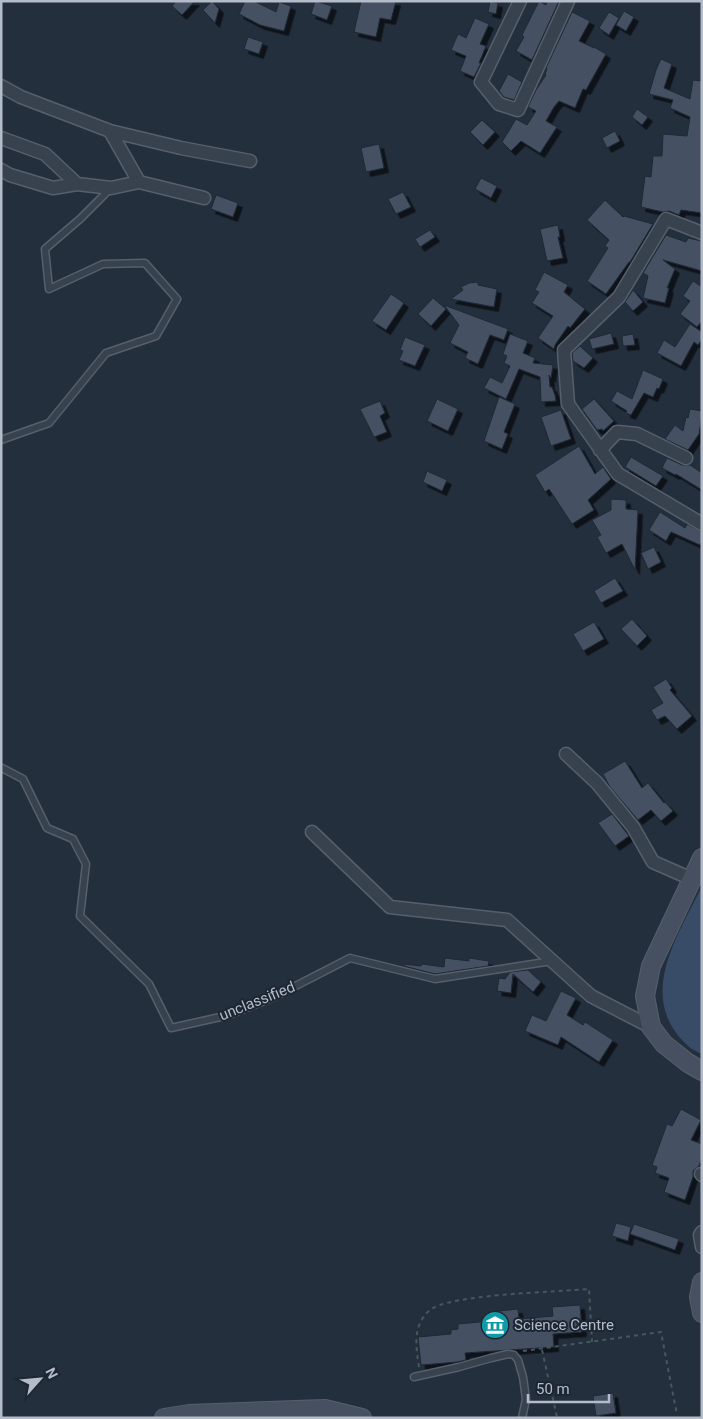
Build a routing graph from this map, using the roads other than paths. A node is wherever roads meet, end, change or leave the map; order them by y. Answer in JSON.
{"nodes":[{"id":1,"x":520,"y":1,"type":"edge"},
{"id":2,"x":568,"y":1,"type":"edge"},
{"id":3,"x":1,"y":86,"type":"edge"},
{"id":4,"x":110,"y":131,"type":"junction"},
{"id":5,"x":1,"y":138,"type":"edge"},
{"id":6,"x":250,"y":161,"type":"dead end"},
{"id":7,"x":1,"y":170,"type":"edge"},
{"id":8,"x":139,"y":182,"type":"junction"},
{"id":9,"x":77,"y":184,"type":"junction"},
{"id":10,"x":111,"y":188,"type":"junction"},
{"id":11,"x":204,"y":198,"type":"dead end"},
{"id":12,"x":702,"y":234,"type":"edge"},
{"id":13,"x":1,"y":440,"type":"edge"},
{"id":14,"x":600,"y":450,"type":"junction"},
{"id":15,"x":686,"y":458,"type":"dead end"},
{"id":16,"x":702,"y":524,"type":"edge"},
{"id":17,"x":566,"y":754,"type":"dead end"},
{"id":18,"x":1,"y":769,"type":"edge"},
{"id":19,"x":312,"y":832,"type":"dead end"},
{"id":20,"x":702,"y":858,"type":"edge"},
{"id":21,"x":692,"y":879,"type":"junction"},
{"id":22,"x":553,"y":961,"type":"junction"},
{"id":23,"x":650,"y":1027,"type":"junction"},
{"id":24,"x":702,"y":1071,"type":"edge"},
{"id":25,"x":702,"y":1232,"type":"edge"},
{"id":26,"x":702,"y":1247,"type":"edge"},
{"id":27,"x":702,"y":1282,"type":"edge"},
{"id":28,"x":702,"y":1313,"type":"edge"},
{"id":29,"x":417,"y":1376,"type":"road end"},
{"id":30,"x":164,"y":1418,"type":"edge"},
{"id":31,"x":362,"y":1418,"type":"edge"},
{"id":32,"x":522,"y":1418,"type":"edge"}],
"edges":[{"from":1,"to":2,"type":"street"},
{"from":3,"to":4,"type":"street"},
{"from":4,"to":6,"type":"street"},
{"from":4,"to":8,"type":"street"},
{"from":5,"to":9,"type":"street"},
{"from":7,"to":9,"type":"street"},
{"from":8,"to":10,"type":"street"},
{"from":8,"to":11,"type":"street"},
{"from":9,"to":10,"type":"street"},
{"from":10,"to":13,"type":"lane"},
{"from":12,"to":14,"type":"street"},
{"from":14,"to":15,"type":"street"},
{"from":14,"to":16,"type":"street"},
{"from":17,"to":21,"type":"street"},
{"from":18,"to":22,"type":"lane","name":"unclassified"},
{"from":19,"to":22,"type":"street"},
{"from":20,"to":21,"type":"main road"},
{"from":21,"to":23,"type":"main road"},
{"from":22,"to":23,"type":"street"},
{"from":23,"to":24,"type":"main road"},
{"from":25,"to":26,"type":"street"},
{"from":27,"to":28,"type":"main road"},
{"from":29,"to":32,"type":"lane"},
{"from":30,"to":31,"type":"main road"}]}
